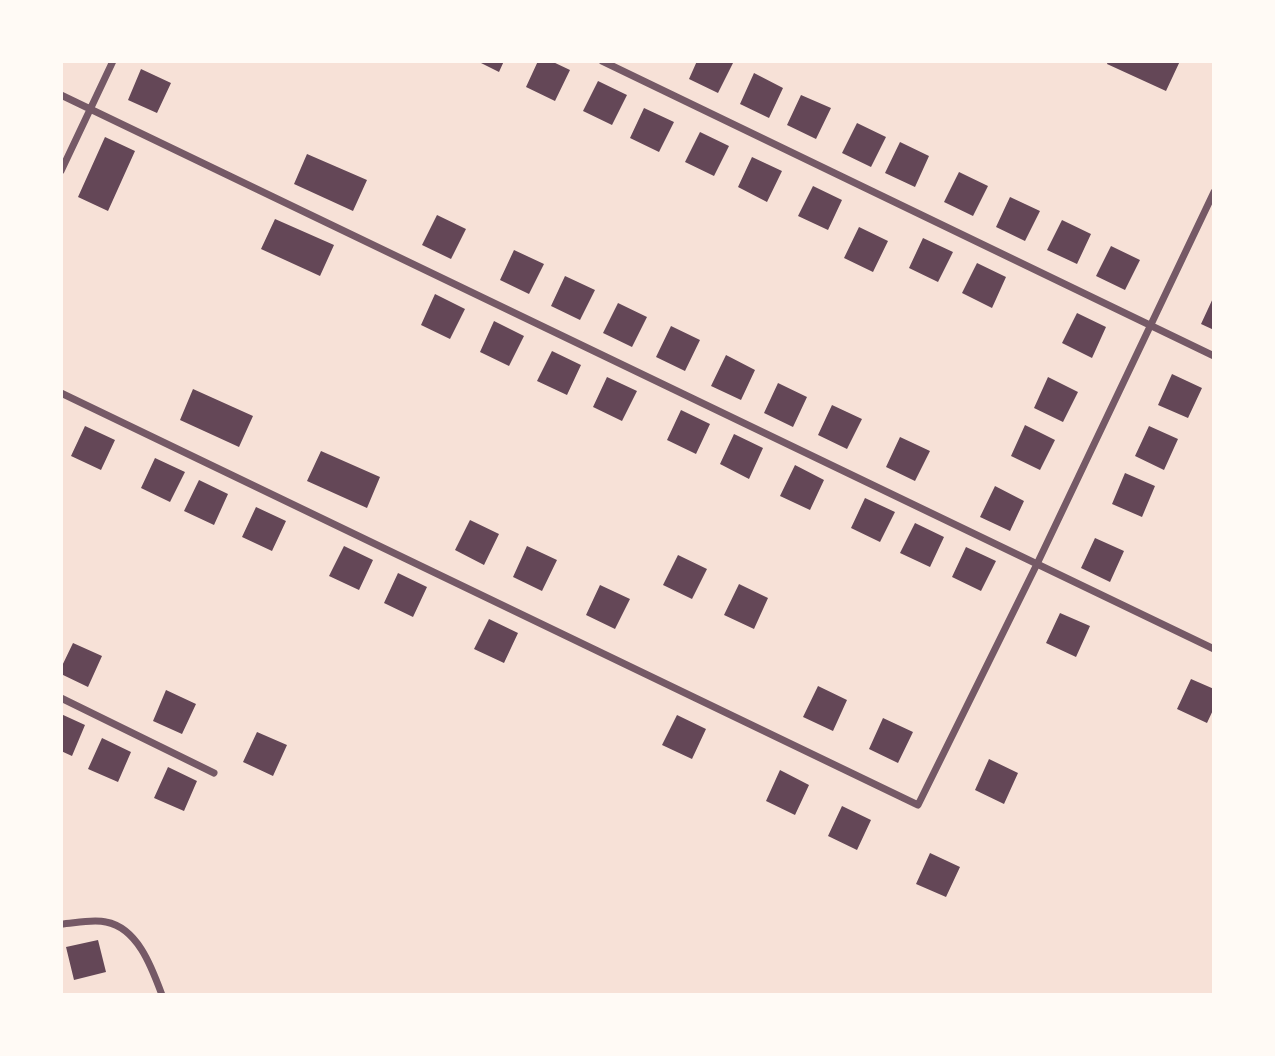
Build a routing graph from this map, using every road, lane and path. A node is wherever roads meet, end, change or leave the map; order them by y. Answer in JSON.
{"nodes":[{"id":1,"x":113,"y":61,"type":"edge"},
{"id":2,"x":602,"y":61,"type":"edge"},
{"id":3,"x":61,"y":95,"type":"edge"},
{"id":4,"x":90,"y":109,"type":"junction"},
{"id":5,"x":61,"y":171,"type":"edge"},
{"id":6,"x":1214,"y":192,"type":"edge"},
{"id":7,"x":1149,"y":325,"type":"junction"},
{"id":8,"x":1214,"y":356,"type":"edge"},
{"id":9,"x":61,"y":393,"type":"edge"},
{"id":10,"x":1037,"y":564,"type":"junction"},
{"id":11,"x":1214,"y":649,"type":"edge"},
{"id":12,"x":61,"y":698,"type":"edge"},
{"id":13,"x":214,"y":773,"type":"dead end"},
{"id":14,"x":61,"y":924,"type":"edge"},
{"id":15,"x":162,"y":995,"type":"edge"}],
"edges":[{"from":1,"to":4,"type":"street"},
{"from":2,"to":7,"type":"street"},
{"from":3,"to":4,"type":"street"},
{"from":4,"to":5,"type":"street"},
{"from":4,"to":10,"type":"street"},
{"from":6,"to":7,"type":"street"},
{"from":7,"to":8,"type":"street"},
{"from":7,"to":10,"type":"street"},
{"from":9,"to":10,"type":"street"},
{"from":10,"to":11,"type":"street"},
{"from":12,"to":13,"type":"street"},
{"from":14,"to":15,"type":"street"}]}
